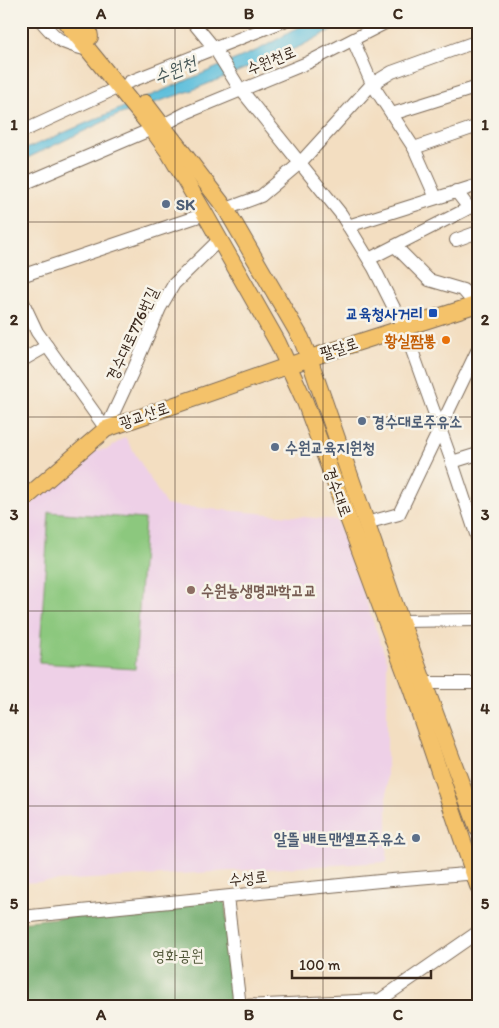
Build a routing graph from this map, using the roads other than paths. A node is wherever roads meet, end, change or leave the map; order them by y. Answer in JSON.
{"nodes":[{"id":1,"x":41,"y":21,"type":"edge"},
{"id":2,"x":65,"y":21,"type":"edge"},
{"id":3,"x":131,"y":21,"type":"edge"},
{"id":4,"x":158,"y":21,"type":"edge"},
{"id":5,"x":284,"y":21,"type":"edge"},
{"id":6,"x":389,"y":21,"type":"edge"},
{"id":7,"x":196,"y":23,"type":"edge"},
{"id":8,"x":86,"y":29,"type":"edge"},
{"id":9,"x":353,"y":40,"type":"junction"},
{"id":10,"x":478,"y":41,"type":"edge"},
{"id":11,"x":215,"y":51,"type":"junction"},
{"id":12,"x":372,"y":84,"type":"junction"},
{"id":13,"x":126,"y":87,"type":"junction"},
{"id":14,"x":478,"y":87,"type":"edge"},
{"id":15,"x":240,"y":88,"type":"junction"},
{"id":16,"x":392,"y":114,"type":"junction"},
{"id":17,"x":155,"y":124,"type":"junction"},
{"id":18,"x":478,"y":126,"type":"edge"},
{"id":19,"x":21,"y":132,"type":"edge"},
{"id":20,"x":414,"y":148,"type":"junction"},
{"id":21,"x":300,"y":162,"type":"junction"},
{"id":22,"x":478,"y":184,"type":"edge"},
{"id":23,"x":21,"y":185,"type":"edge"},
{"id":24,"x":456,"y":191,"type":"junction"},
{"id":25,"x":436,"y":198,"type":"junction"},
{"id":26,"x":226,"y":209,"type":"junction"},
{"id":27,"x":205,"y":214,"type":"junction"},
{"id":28,"x":348,"y":226,"type":"junction"},
{"id":29,"x":478,"y":232,"type":"edge"},
{"id":30,"x":219,"y":240,"type":"junction"},
{"id":31,"x":456,"y":240,"type":"dead end"},
{"id":32,"x":395,"y":246,"type":"junction"},
{"id":33,"x":369,"y":259,"type":"junction"},
{"id":34,"x":21,"y":276,"type":"edge"},
{"id":35,"x":21,"y":298,"type":"edge"},
{"id":36,"x":477,"y":305,"type":"edge"},
{"id":37,"x":404,"y":328,"type":"junction"},
{"id":38,"x":47,"y":346,"type":"junction"},
{"id":39,"x":478,"y":349,"type":"edge"},
{"id":40,"x":309,"y":358,"type":"junction"},
{"id":41,"x":21,"y":361,"type":"edge"},
{"id":42,"x":288,"y":365,"type":"junction"},
{"id":43,"x":106,"y":428,"type":"junction"},
{"id":44,"x":439,"y":429,"type":"junction"},
{"id":45,"x":478,"y":454,"type":"edge"},
{"id":46,"x":452,"y":462,"type":"junction"},
{"id":47,"x":21,"y":502,"type":"edge"},
{"id":48,"x":473,"y":509,"type":"edge"},
{"id":49,"x":366,"y":523,"type":"junction"},
{"id":50,"x":478,"y":540,"type":"edge"},
{"id":51,"x":478,"y":620,"type":"edge"},
{"id":52,"x":401,"y":621,"type":"junction"},
{"id":53,"x":424,"y":683,"type":"junction"},
{"id":54,"x":478,"y":683,"type":"edge"},
{"id":55,"x":478,"y":829,"type":"edge"},
{"id":56,"x":476,"y":878,"type":"edge"},
{"id":57,"x":227,"y":897,"type":"junction"},
{"id":58,"x":21,"y":917,"type":"edge"},
{"id":59,"x":478,"y":932,"type":"edge"},
{"id":60,"x":240,"y":1006,"type":"edge"}],
"edges":[{"from":1,"to":8,"type":"street"},
{"from":2,"to":8,"type":"main road"},
{"from":3,"to":4,"type":"street"},
{"from":5,"to":11,"type":"street","name":"수원천로"},
{"from":6,"to":9,"type":"street","name":"수원천로"},
{"from":7,"to":11,"type":"street"},
{"from":8,"to":13,"type":"main road"},
{"from":9,"to":12,"type":"street"},
{"from":9,"to":15,"type":"street","name":"수원천로"},
{"from":10,"to":12,"type":"street"},
{"from":11,"to":13,"type":"street","name":"수원천로"},
{"from":11,"to":15,"type":"street"},
{"from":12,"to":16,"type":"street"},
{"from":12,"to":21,"type":"street"},
{"from":13,"to":17,"type":"main road"},
{"from":13,"to":19,"type":"street","name":"수원천로"},
{"from":14,"to":16,"type":"street"},
{"from":15,"to":17,"type":"street","name":"수원천로"},
{"from":15,"to":21,"type":"street"},
{"from":16,"to":20,"type":"street"},
{"from":17,"to":23,"type":"street","name":"수원천로"},
{"from":17,"to":26,"type":"main road","name":"경수대로"},
{"from":17,"to":27,"type":"main road","name":"경수대로"},
{"from":18,"to":20,"type":"street"},
{"from":20,"to":25,"type":"street"},
{"from":21,"to":26,"type":"street"},
{"from":21,"to":28,"type":"street"},
{"from":22,"to":24,"type":"street"},
{"from":24,"to":25,"type":"street"},
{"from":24,"to":32,"type":"street"},
{"from":25,"to":28,"type":"street"},
{"from":26,"to":40,"type":"main road","name":"경수대로"},
{"from":27,"to":30,"type":"main road","name":"경수대로"},
{"from":27,"to":34,"type":"street"},
{"from":28,"to":33,"type":"street"},
{"from":29,"to":31,"type":"street"},
{"from":30,"to":42,"type":"main road","name":"경수대로"},
{"from":30,"to":43,"type":"street","name":"경수대로776번길"},
{"from":32,"to":33,"type":"street"},
{"from":32,"to":36,"type":"street","name":"팔달로"},
{"from":33,"to":37,"type":"street"},
{"from":35,"to":38,"type":"street"},
{"from":36,"to":37,"type":"main road","name":"팔달로"},
{"from":37,"to":40,"type":"main road","name":"팔달로"},
{"from":37,"to":44,"type":"street"},
{"from":38,"to":41,"type":"street"},
{"from":38,"to":43,"type":"street"},
{"from":39,"to":44,"type":"street"},
{"from":40,"to":42,"type":"main road","name":"팔달로"},
{"from":40,"to":49,"type":"main road","name":"경수대로"},
{"from":42,"to":43,"type":"main road","name":"광교산로"},
{"from":42,"to":56,"type":"main road","name":"경수대로"},
{"from":43,"to":47,"type":"main road","name":"광교산로"},
{"from":44,"to":46,"type":"street"},
{"from":44,"to":49,"type":"street"},
{"from":45,"to":46,"type":"street"},
{"from":46,"to":48,"type":"street"},
{"from":48,"to":50,"type":"street"},
{"from":49,"to":52,"type":"main road","name":"경수대로"},
{"from":51,"to":52,"type":"street"},
{"from":52,"to":53,"type":"main road","name":"경수대로"},
{"from":53,"to":54,"type":"street"},
{"from":53,"to":55,"type":"main road","name":"경수대로"},
{"from":56,"to":57,"type":"street","name":"수성로"},
{"from":57,"to":58,"type":"street","name":"수성로"},
{"from":57,"to":60,"type":"street"},
{"from":59,"to":60,"type":"street"}]}
